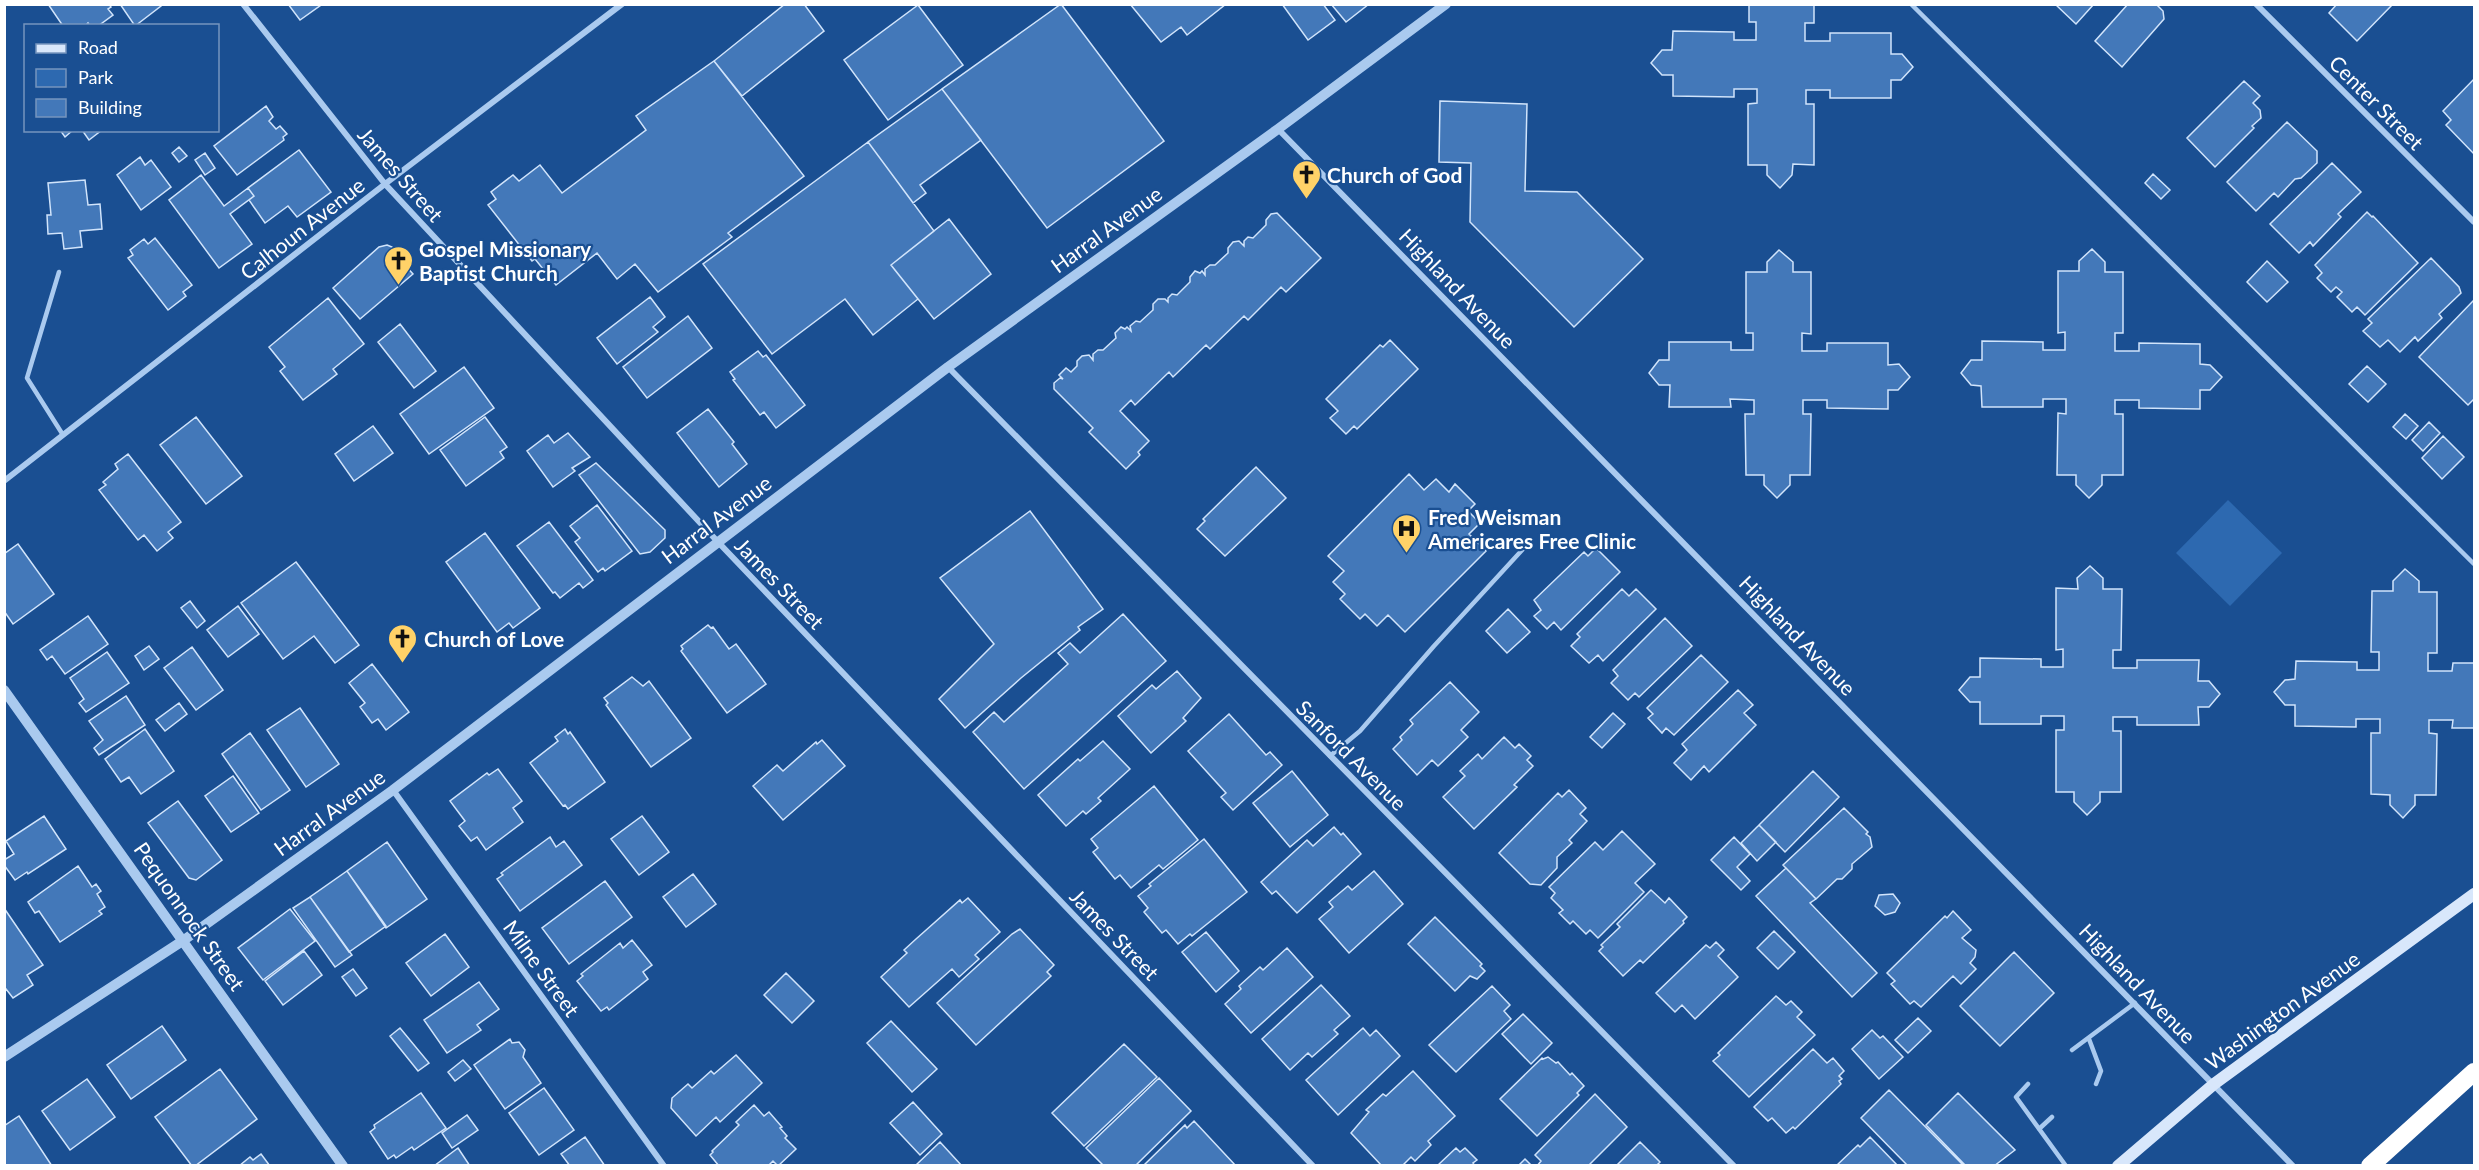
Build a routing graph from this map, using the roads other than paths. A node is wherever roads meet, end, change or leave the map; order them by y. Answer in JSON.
{"nodes":[{"id":1,"x":243,"y":4,"type":"edge"},
{"id":2,"x":622,"y":4,"type":"edge"},
{"id":3,"x":1446,"y":4,"type":"edge"},
{"id":4,"x":1911,"y":4,"type":"edge"},
{"id":5,"x":2256,"y":4,"type":"edge"},
{"id":6,"x":1278,"y":129,"type":"junction"},
{"id":7,"x":385,"y":184,"type":"junction"},
{"id":8,"x":2475,"y":222,"type":"edge"},
{"id":9,"x":59,"y":272,"type":"dead end"},
{"id":10,"x":948,"y":367,"type":"junction"},
{"id":11,"x":63,"y":435,"type":"junction"},
{"id":12,"x":4,"y":481,"type":"edge"},
{"id":13,"x":718,"y":542,"type":"junction"},
{"id":14,"x":1522,"y":549,"type":"dead end"},
{"id":15,"x":2475,"y":564,"type":"edge"},
{"id":16,"x":4,"y":690,"type":"edge"},
{"id":17,"x":1330,"y":756,"type":"junction"},
{"id":18,"x":393,"y":790,"type":"junction"},
{"id":19,"x":2475,"y":894,"type":"edge"},
{"id":20,"x":184,"y":940,"type":"junction"},
{"id":21,"x":2134,"y":1003,"type":"junction"},
{"id":22,"x":2089,"y":1039,"type":"junction"},
{"id":23,"x":2072,"y":1050,"type":"dead end"},
{"id":24,"x":4,"y":1057,"type":"edge"},
{"id":25,"x":2475,"y":1072,"type":"edge"},
{"id":26,"x":2028,"y":1084,"type":"dead end"},
{"id":27,"x":2096,"y":1084,"type":"dead end"},
{"id":28,"x":2214,"y":1084,"type":"junction"},
{"id":29,"x":2052,"y":1117,"type":"dead end"},
{"id":30,"x":2039,"y":1129,"type":"junction"},
{"id":31,"x":343,"y":1166,"type":"edge"},
{"id":32,"x":664,"y":1166,"type":"edge"},
{"id":33,"x":1313,"y":1166,"type":"edge"},
{"id":34,"x":1734,"y":1166,"type":"edge"},
{"id":35,"x":2066,"y":1166,"type":"edge"},
{"id":36,"x":2118,"y":1166,"type":"edge"},
{"id":37,"x":2293,"y":1166,"type":"edge"},
{"id":38,"x":2370,"y":1166,"type":"edge"}],
"edges":[{"from":1,"to":7,"type":"street","name":"James Street"},
{"from":2,"to":7,"type":"street","name":"Calhoun Avenue"},
{"from":3,"to":6,"type":"street","name":"Harral Avenue"},
{"from":4,"to":15,"type":"lane"},
{"from":5,"to":8,"type":"street","name":"Center Street"},
{"from":6,"to":10,"type":"street","name":"Harral Avenue"},
{"from":6,"to":21,"type":"street","name":"Highland Avenue"},
{"from":7,"to":11,"type":"street","name":"Calhoun Avenue"},
{"from":7,"to":13,"type":"street","name":"James Street"},
{"from":9,"to":11,"type":"lane"},
{"from":10,"to":13,"type":"street","name":"Harral Avenue"},
{"from":10,"to":17,"type":"street","name":"Sanford Avenue"},
{"from":11,"to":12,"type":"street","name":"Calhoun Avenue"},
{"from":13,"to":18,"type":"street","name":"Harral Avenue"},
{"from":13,"to":33,"type":"street","name":"James Street"},
{"from":14,"to":17,"type":"lane"},
{"from":16,"to":20,"type":"street","name":"Pequonnock Street"},
{"from":17,"to":34,"type":"street","name":"Sanford Avenue"},
{"from":18,"to":20,"type":"street","name":"Harral Avenue"},
{"from":18,"to":32,"type":"street","name":"Milne Street"},
{"from":19,"to":28,"type":"main road","name":"Washington Avenue"},
{"from":20,"to":24,"type":"street","name":"Harral Avenue"},
{"from":20,"to":31,"type":"street","name":"Pequonnock Street"},
{"from":21,"to":22,"type":"lane"},
{"from":21,"to":28,"type":"street","name":"Highland Avenue"},
{"from":22,"to":23,"type":"lane"},
{"from":22,"to":27,"type":"lane"},
{"from":25,"to":38,"type":"highway"},
{"from":26,"to":30,"type":"lane"},
{"from":28,"to":36,"type":"main road","name":"Washington Avenue"},
{"from":28,"to":37,"type":"street","name":"Highland Avenue"},
{"from":29,"to":30,"type":"lane"},
{"from":30,"to":35,"type":"lane"}]}
